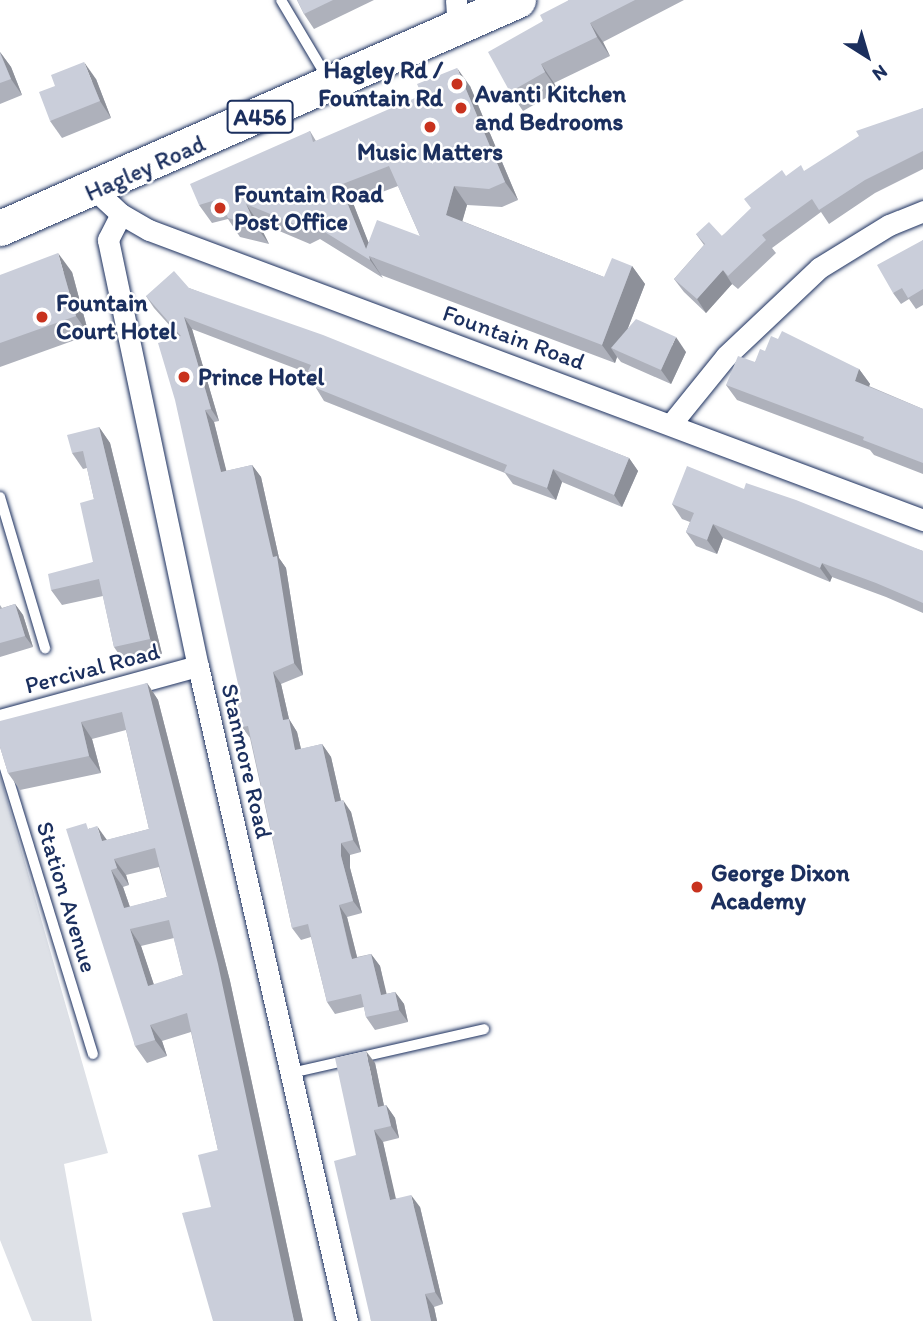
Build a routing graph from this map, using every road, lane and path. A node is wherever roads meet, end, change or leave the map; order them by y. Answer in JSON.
{"nodes":[{"id":1,"x":281,"y":0,"type":"edge"},
{"id":2,"x":518,"y":0,"type":"edge"},
{"id":3,"x":457,"y":15,"type":"edge"},
{"id":4,"x":331,"y":85,"type":"junction"},
{"id":5,"x":94,"y":190,"type":"junction"},
{"id":6,"x":923,"y":211,"type":"edge"},
{"id":7,"x":121,"y":215,"type":"junction"},
{"id":8,"x":0,"y":228,"type":"edge"},
{"id":9,"x":671,"y":424,"type":"junction"},
{"id":10,"x":0,"y":497,"type":"edge"},
{"id":11,"x":923,"y":520,"type":"edge"},
{"id":12,"x":45,"y":648,"type":"dead end"},
{"id":13,"x":198,"y":666,"type":"junction"},
{"id":14,"x":0,"y":720,"type":"edge"},
{"id":15,"x":0,"y":752,"type":"edge"},
{"id":16,"x":484,"y":1029,"type":"dead end"},
{"id":17,"x":93,"y":1054,"type":"dead end"},
{"id":18,"x":291,"y":1073,"type":"junction"},
{"id":19,"x":347,"y":1321,"type":"edge"}],
"edges":[{"from":1,"to":4,"type":"lane"},
{"from":2,"to":3,"type":"highway","name":"Hagley Road","number":"A456"},
{"from":3,"to":4,"type":"highway","name":"Hagley Road","number":"A456"},
{"from":4,"to":5,"type":"highway","name":"Hagley Road","number":"A456"},
{"from":5,"to":7,"type":"street","name":"Fountain Road"},
{"from":5,"to":8,"type":"highway","name":"Hagley Road","number":"A456"},
{"from":6,"to":9,"type":"street"},
{"from":7,"to":9,"type":"street","name":"Fountain Road"},
{"from":7,"to":13,"type":"street","name":"Stanmore Road"},
{"from":9,"to":11,"type":"street","name":"Fountain Road"},
{"from":10,"to":12,"type":"lane"},
{"from":13,"to":14,"type":"street","name":"Percival Road"},
{"from":13,"to":18,"type":"street","name":"Stanmore Road"},
{"from":15,"to":17,"type":"lane","name":"Station Avenue"},
{"from":16,"to":18,"type":"lane"},
{"from":18,"to":19,"type":"street","name":"Stanmore Road"}]}
